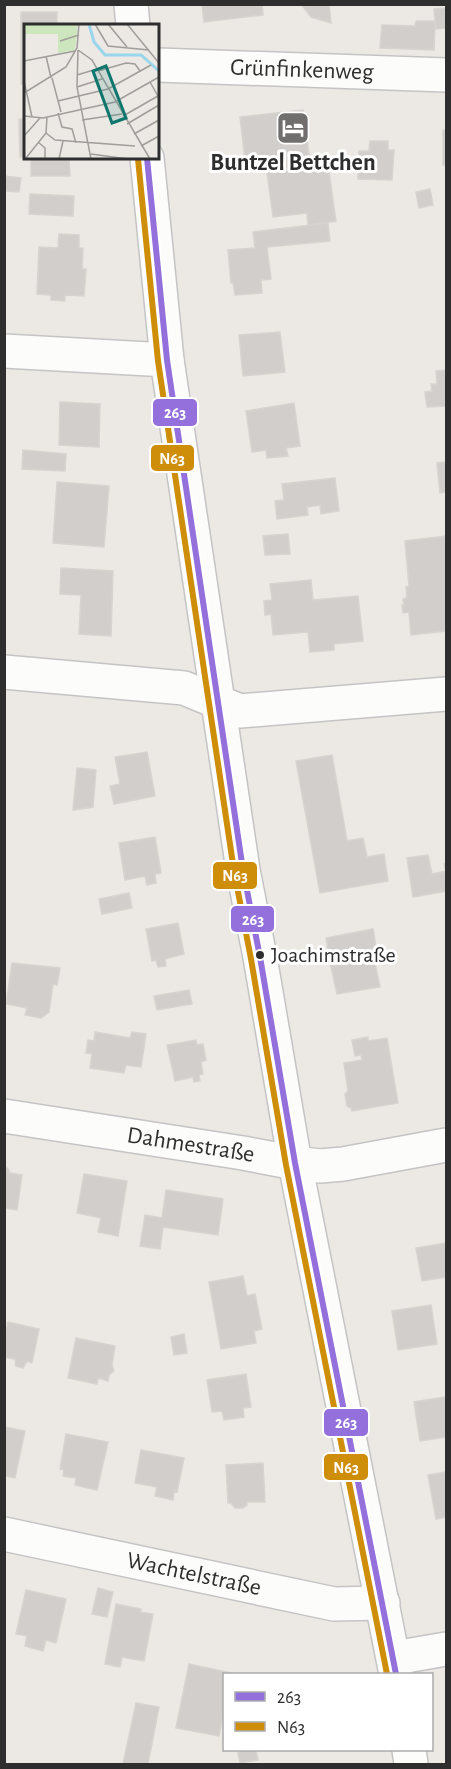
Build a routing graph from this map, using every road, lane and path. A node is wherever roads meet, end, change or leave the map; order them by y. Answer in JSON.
{"nodes":[{"id":1,"x":131,"y":4,"type":"edge"},
{"id":2,"x":134,"y":24,"type":"edge"},
{"id":3,"x":159,"y":65,"type":"edge"},
{"id":4,"x":447,"y":75,"type":"edge"},
{"id":5,"x":147,"y":159,"type":"edge"},
{"id":6,"x":4,"y":351,"type":"edge"},
{"id":7,"x":167,"y":360,"type":"junction"},
{"id":8,"x":4,"y":672,"type":"edge"},
{"id":9,"x":447,"y":694,"type":"edge"},
{"id":10,"x":217,"y":702,"type":"junction"},
{"id":11,"x":4,"y":1116,"type":"edge"},
{"id":12,"x":447,"y":1145,"type":"edge"},
{"id":13,"x":295,"y":1163,"type":"junction"},
{"id":14,"x":4,"y":1534,"type":"edge"},
{"id":15,"x":383,"y":1603,"type":"junction"},
{"id":16,"x":447,"y":1649,"type":"edge"},
{"id":17,"x":395,"y":1666,"type":"edge"}],
"edges":[{"from":1,"to":2,"type":"street"},
{"from":3,"to":4,"type":"street","name":"Grünfinkenweg"},
{"from":5,"to":7,"type":"street"},
{"from":6,"to":7,"type":"street"},
{"from":7,"to":10,"type":"street"},
{"from":8,"to":10,"type":"street"},
{"from":9,"to":10,"type":"street"},
{"from":10,"to":13,"type":"street"},
{"from":11,"to":13,"type":"street","name":"Dahmestraße"},
{"from":12,"to":13,"type":"street","name":"Dahmestraße"},
{"from":13,"to":15,"type":"street"},
{"from":14,"to":15,"type":"street","name":"Wachtelstraße"},
{"from":15,"to":17,"type":"street"},
{"from":16,"to":17,"type":"street"}]}
